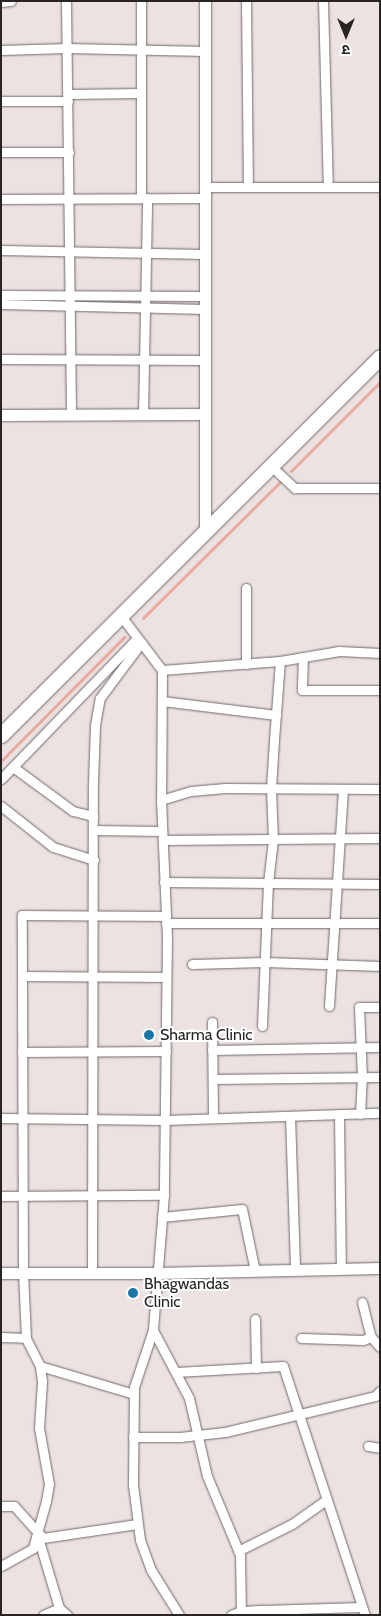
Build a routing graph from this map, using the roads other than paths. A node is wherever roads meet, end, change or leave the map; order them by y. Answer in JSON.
{"nodes":[{"id":1,"x":11,"y":1,"type":"edge"},
{"id":2,"x":66,"y":1,"type":"edge"},
{"id":3,"x":141,"y":1,"type":"edge"},
{"id":4,"x":204,"y":1,"type":"edge"},
{"id":5,"x":246,"y":1,"type":"edge"},
{"id":6,"x":323,"y":1,"type":"edge"},
{"id":7,"x":1,"y":2,"type":"edge"},
{"id":8,"x":67,"y":48,"type":"junction"},
{"id":9,"x":1,"y":50,"type":"edge"},
{"id":10,"x":141,"y":51,"type":"junction"},
{"id":11,"x":205,"y":51,"type":"junction"},
{"id":12,"x":141,"y":93,"type":"junction"},
{"id":13,"x":68,"y":98,"type":"junction"},
{"id":14,"x":1,"y":100,"type":"edge"},
{"id":15,"x":1,"y":152,"type":"edge"},
{"id":16,"x":69,"y":152,"type":"junction"},
{"id":17,"x":248,"y":187,"type":"junction"},
{"id":18,"x":328,"y":187,"type":"junction"},
{"id":19,"x":380,"y":187,"type":"edge"},
{"id":20,"x":205,"y":192,"type":"junction"},
{"id":21,"x":70,"y":198,"type":"junction"},
{"id":22,"x":144,"y":198,"type":"junction"},
{"id":23,"x":1,"y":199,"type":"edge"},
{"id":24,"x":1,"y":250,"type":"edge"},
{"id":25,"x":70,"y":250,"type":"junction"},
{"id":26,"x":144,"y":252,"type":"junction"},
{"id":27,"x":205,"y":254,"type":"junction"},
{"id":28,"x":1,"y":295,"type":"edge"},
{"id":29,"x":144,"y":296,"type":"junction"},
{"id":30,"x":205,"y":296,"type":"junction"},
{"id":31,"x":70,"y":301,"type":"junction"},
{"id":32,"x":1,"y":304,"type":"edge"},
{"id":33,"x":144,"y":306,"type":"junction"},
{"id":34,"x":205,"y":309,"type":"junction"},
{"id":35,"x":380,"y":357,"type":"edge"},
{"id":36,"x":1,"y":358,"type":"edge"},
{"id":37,"x":144,"y":359,"type":"junction"},
{"id":38,"x":71,"y":360,"type":"junction"},
{"id":39,"x":205,"y":360,"type":"junction"},
{"id":40,"x":205,"y":414,"type":"junction"},
{"id":41,"x":1,"y":415,"type":"edge"},
{"id":42,"x":72,"y":415,"type":"junction"},
{"id":43,"x":143,"y":415,"type":"junction"},
{"id":44,"x":271,"y":466,"type":"junction"},
{"id":45,"x":380,"y":488,"type":"edge"},
{"id":46,"x":205,"y":531,"type":"junction"},
{"id":47,"x":246,"y":588,"type":"dead end"},
{"id":48,"x":121,"y":616,"type":"junction"},
{"id":49,"x":139,"y":641,"type":"junction"},
{"id":50,"x":380,"y":653,"type":"edge"},
{"id":51,"x":303,"y":657,"type":"junction"},
{"id":52,"x":280,"y":661,"type":"junction"},
{"id":53,"x":246,"y":664,"type":"junction"},
{"id":54,"x":162,"y":670,"type":"junction"},
{"id":55,"x":380,"y":690,"type":"edge"},
{"id":56,"x":162,"y":701,"type":"junction"},
{"id":57,"x":276,"y":715,"type":"junction"},
{"id":58,"x":1,"y":735,"type":"edge"},
{"id":59,"x":13,"y":767,"type":"junction"},
{"id":60,"x":1,"y":779,"type":"edge"},
{"id":61,"x":271,"y":788,"type":"junction"},
{"id":62,"x":343,"y":789,"type":"junction"},
{"id":63,"x":380,"y":789,"type":"edge"},
{"id":64,"x":161,"y":800,"type":"junction"},
{"id":65,"x":1,"y":806,"type":"edge"},
{"id":66,"x":93,"y":816,"type":"junction"},
{"id":67,"x":93,"y":830,"type":"junction"},
{"id":68,"x":162,"y":836,"type":"junction"},
{"id":69,"x":380,"y":838,"type":"edge"},
{"id":70,"x":341,"y":839,"type":"junction"},
{"id":71,"x":273,"y":840,"type":"junction"},
{"id":72,"x":94,"y":860,"type":"junction"},
{"id":73,"x":164,"y":882,"type":"junction"},
{"id":74,"x":268,"y":883,"type":"junction"},
{"id":75,"x":337,"y":883,"type":"junction"},
{"id":76,"x":380,"y":884,"type":"edge"},
{"id":77,"x":93,"y":916,"type":"junction"},
{"id":78,"x":166,"y":920,"type":"junction"},
{"id":79,"x":380,"y":923,"type":"edge"},
{"id":80,"x":267,"y":924,"type":"junction"},
{"id":81,"x":335,"y":924,"type":"junction"},
{"id":82,"x":265,"y":962,"type":"junction"},
{"id":83,"x":192,"y":964,"type":"dead end"},
{"id":84,"x":332,"y":964,"type":"junction"},
{"id":85,"x":380,"y":966,"type":"edge"},
{"id":86,"x":22,"y":976,"type":"junction"},
{"id":87,"x":92,"y":977,"type":"junction"},
{"id":88,"x":166,"y":977,"type":"junction"},
{"id":89,"x":329,"y":1006,"type":"dead end"},
{"id":90,"x":380,"y":1007,"type":"edge"},
{"id":91,"x":212,"y":1022,"type":"dead end"},
{"id":92,"x":262,"y":1026,"type":"dead end"},
{"id":93,"x":361,"y":1047,"type":"junction"},
{"id":94,"x":380,"y":1047,"type":"edge"},
{"id":95,"x":92,"y":1050,"type":"junction"},
{"id":96,"x":212,"y":1050,"type":"junction"},
{"id":97,"x":166,"y":1051,"type":"junction"},
{"id":98,"x":22,"y":1052,"type":"junction"},
{"id":99,"x":362,"y":1077,"type":"junction"},
{"id":100,"x":380,"y":1077,"type":"edge"},
{"id":101,"x":213,"y":1079,"type":"junction"},
{"id":102,"x":380,"y":1113,"type":"edge"},
{"id":103,"x":360,"y":1114,"type":"junction"},
{"id":104,"x":339,"y":1115,"type":"junction"},
{"id":105,"x":290,"y":1116,"type":"junction"},
{"id":106,"x":1,"y":1118,"type":"edge"},
{"id":107,"x":23,"y":1118,"type":"junction"},
{"id":108,"x":213,"y":1118,"type":"junction"},
{"id":109,"x":92,"y":1119,"type":"junction"},
{"id":110,"x":165,"y":1120,"type":"junction"},
{"id":111,"x":94,"y":1195,"type":"junction"},
{"id":112,"x":164,"y":1195,"type":"junction"},
{"id":113,"x":1,"y":1196,"type":"edge"},
{"id":114,"x":23,"y":1196,"type":"junction"},
{"id":115,"x":162,"y":1217,"type":"junction"},
{"id":116,"x":380,"y":1268,"type":"edge"},
{"id":117,"x":341,"y":1269,"type":"junction"},
{"id":118,"x":295,"y":1270,"type":"junction"},
{"id":119,"x":254,"y":1271,"type":"junction"},
{"id":120,"x":1,"y":1273,"type":"edge"},
{"id":121,"x":23,"y":1273,"type":"junction"},
{"id":122,"x":92,"y":1273,"type":"junction"},
{"id":123,"x":157,"y":1273,"type":"junction"},
{"id":124,"x":362,"y":1302,"type":"dead end"},
{"id":125,"x":255,"y":1319,"type":"dead end"},
{"id":126,"x":153,"y":1330,"type":"junction"},
{"id":127,"x":372,"y":1336,"type":"junction"},
{"id":128,"x":1,"y":1337,"type":"edge"},
{"id":129,"x":26,"y":1338,"type":"junction"},
{"id":130,"x":301,"y":1338,"type":"dead end"},
{"id":131,"x":380,"y":1347,"type":"edge"},
{"id":132,"x":40,"y":1366,"type":"junction"},
{"id":133,"x":256,"y":1368,"type":"junction"},
{"id":134,"x":176,"y":1372,"type":"junction"},
{"id":135,"x":380,"y":1390,"type":"edge"},
{"id":136,"x":134,"y":1394,"type":"junction"},
{"id":137,"x":298,"y":1413,"type":"junction"},
{"id":138,"x":197,"y":1435,"type":"junction"},
{"id":139,"x":133,"y":1437,"type":"junction"},
{"id":140,"x":368,"y":1446,"type":"dead end"},
{"id":141,"x":380,"y":1448,"type":"edge"},
{"id":142,"x":326,"y":1500,"type":"junction"},
{"id":143,"x":1,"y":1506,"type":"edge"},
{"id":144,"x":137,"y":1524,"type":"junction"},
{"id":145,"x":37,"y":1534,"type":"junction"},
{"id":146,"x":238,"y":1551,"type":"junction"},
{"id":147,"x":1,"y":1566,"type":"edge"},
{"id":148,"x":59,"y":1608,"type":"junction"},
{"id":149,"x":241,"y":1611,"type":"junction"},
{"id":150,"x":363,"y":1611,"type":"edge"},
{"id":151,"x":43,"y":1615,"type":"edge"},
{"id":152,"x":67,"y":1615,"type":"edge"},
{"id":153,"x":179,"y":1615,"type":"edge"},
{"id":154,"x":232,"y":1615,"type":"edge"}],
"edges":[{"from":1,"to":7,"type":"street"},
{"from":2,"to":8,"type":"street"},
{"from":3,"to":10,"type":"street"},
{"from":4,"to":11,"type":"street"},
{"from":5,"to":17,"type":"street"},
{"from":6,"to":18,"type":"street"},
{"from":8,"to":9,"type":"street"},
{"from":8,"to":10,"type":"street"},
{"from":8,"to":13,"type":"street"},
{"from":10,"to":11,"type":"street"},
{"from":10,"to":12,"type":"street"},
{"from":11,"to":20,"type":"street"},
{"from":12,"to":13,"type":"street"},
{"from":12,"to":22,"type":"street"},
{"from":13,"to":14,"type":"street"},
{"from":13,"to":16,"type":"street"},
{"from":15,"to":16,"type":"street"},
{"from":16,"to":21,"type":"street"},
{"from":17,"to":18,"type":"street"},
{"from":17,"to":20,"type":"street"},
{"from":18,"to":19,"type":"street"},
{"from":20,"to":22,"type":"street"},
{"from":20,"to":27,"type":"street"},
{"from":21,"to":22,"type":"street"},
{"from":21,"to":23,"type":"street"},
{"from":21,"to":25,"type":"street"},
{"from":22,"to":26,"type":"street"},
{"from":24,"to":25,"type":"street"},
{"from":25,"to":26,"type":"street"},
{"from":25,"to":31,"type":"street"},
{"from":26,"to":27,"type":"street"},
{"from":26,"to":29,"type":"street"},
{"from":27,"to":30,"type":"street"},
{"from":28,"to":31,"type":"street"},
{"from":29,"to":30,"type":"street"},
{"from":29,"to":31,"type":"street"},
{"from":29,"to":33,"type":"street"},
{"from":30,"to":34,"type":"street"},
{"from":31,"to":32,"type":"street"},
{"from":31,"to":33,"type":"street"},
{"from":31,"to":38,"type":"street"},
{"from":33,"to":34,"type":"street"},
{"from":33,"to":37,"type":"street"},
{"from":34,"to":39,"type":"street"},
{"from":35,"to":44,"type":"highway"},
{"from":36,"to":38,"type":"street"},
{"from":37,"to":38,"type":"street"},
{"from":37,"to":39,"type":"street"},
{"from":37,"to":43,"type":"street"},
{"from":38,"to":42,"type":"street"},
{"from":39,"to":40,"type":"street"},
{"from":40,"to":43,"type":"street"},
{"from":40,"to":46,"type":"street"},
{"from":41,"to":42,"type":"street"},
{"from":42,"to":43,"type":"street"},
{"from":44,"to":45,"type":"street"},
{"from":44,"to":46,"type":"highway"},
{"from":46,"to":48,"type":"highway"},
{"from":47,"to":53,"type":"street"},
{"from":48,"to":49,"type":"street"},
{"from":48,"to":58,"type":"highway"},
{"from":49,"to":54,"type":"street"},
{"from":49,"to":59,"type":"street"},
{"from":49,"to":66,"type":"street"},
{"from":50,"to":51,"type":"street"},
{"from":51,"to":52,"type":"street"},
{"from":51,"to":55,"type":"street"},
{"from":52,"to":53,"type":"street"},
{"from":52,"to":57,"type":"street"},
{"from":53,"to":54,"type":"street"},
{"from":54,"to":56,"type":"street"},
{"from":56,"to":57,"type":"street"},
{"from":56,"to":64,"type":"street"},
{"from":57,"to":61,"type":"street"},
{"from":59,"to":60,"type":"street"},
{"from":59,"to":66,"type":"street"},
{"from":61,"to":62,"type":"street"},
{"from":61,"to":64,"type":"street"},
{"from":61,"to":71,"type":"street"},
{"from":62,"to":63,"type":"street"},
{"from":62,"to":70,"type":"street"},
{"from":64,"to":68,"type":"street"},
{"from":65,"to":72,"type":"street"},
{"from":66,"to":67,"type":"street"},
{"from":67,"to":68,"type":"street"},
{"from":67,"to":72,"type":"street"},
{"from":68,"to":71,"type":"street"},
{"from":68,"to":73,"type":"street"},
{"from":69,"to":70,"type":"street"},
{"from":70,"to":71,"type":"street"},
{"from":70,"to":75,"type":"street"},
{"from":71,"to":74,"type":"street"},
{"from":72,"to":77,"type":"street"},
{"from":73,"to":74,"type":"street"},
{"from":73,"to":78,"type":"street"},
{"from":74,"to":75,"type":"street"},
{"from":74,"to":80,"type":"street"},
{"from":75,"to":76,"type":"street"},
{"from":75,"to":81,"type":"street"},
{"from":77,"to":78,"type":"street"},
{"from":77,"to":86,"type":"street"},
{"from":77,"to":87,"type":"street"},
{"from":78,"to":80,"type":"street"},
{"from":78,"to":88,"type":"street"},
{"from":79,"to":81,"type":"street"},
{"from":80,"to":81,"type":"street"},
{"from":80,"to":82,"type":"street"},
{"from":81,"to":84,"type":"street"},
{"from":82,"to":83,"type":"street"},
{"from":82,"to":84,"type":"street"},
{"from":82,"to":92,"type":"street"},
{"from":84,"to":85,"type":"street"},
{"from":84,"to":89,"type":"street"},
{"from":86,"to":87,"type":"street"},
{"from":86,"to":98,"type":"street"},
{"from":87,"to":88,"type":"street"},
{"from":87,"to":95,"type":"street"},
{"from":88,"to":97,"type":"street"},
{"from":90,"to":93,"type":"street"},
{"from":91,"to":96,"type":"street"},
{"from":93,"to":94,"type":"street"},
{"from":93,"to":96,"type":"street"},
{"from":93,"to":99,"type":"street"},
{"from":95,"to":97,"type":"street"},
{"from":95,"to":98,"type":"street"},
{"from":95,"to":109,"type":"street"},
{"from":96,"to":101,"type":"street"},
{"from":97,"to":110,"type":"street"},
{"from":98,"to":107,"type":"street"},
{"from":99,"to":100,"type":"street"},
{"from":99,"to":101,"type":"street"},
{"from":99,"to":103,"type":"street"},
{"from":101,"to":108,"type":"street"},
{"from":102,"to":103,"type":"street"},
{"from":103,"to":104,"type":"street"},
{"from":104,"to":105,"type":"street"},
{"from":104,"to":117,"type":"street"},
{"from":105,"to":108,"type":"street"},
{"from":105,"to":118,"type":"street"},
{"from":106,"to":107,"type":"street"},
{"from":107,"to":109,"type":"street"},
{"from":107,"to":114,"type":"street"},
{"from":108,"to":110,"type":"street"},
{"from":109,"to":110,"type":"street"},
{"from":109,"to":111,"type":"street"},
{"from":110,"to":112,"type":"street"},
{"from":111,"to":112,"type":"street"},
{"from":111,"to":114,"type":"street"},
{"from":111,"to":122,"type":"street"},
{"from":112,"to":115,"type":"street"},
{"from":113,"to":114,"type":"street"},
{"from":114,"to":121,"type":"street"},
{"from":115,"to":119,"type":"street"},
{"from":115,"to":123,"type":"street"},
{"from":116,"to":117,"type":"street"},
{"from":117,"to":118,"type":"street"},
{"from":118,"to":119,"type":"street"},
{"from":119,"to":123,"type":"street"},
{"from":120,"to":121,"type":"street"},
{"from":121,"to":122,"type":"street"},
{"from":121,"to":129,"type":"street"},
{"from":122,"to":123,"type":"street"},
{"from":123,"to":126,"type":"street"},
{"from":124,"to":127,"type":"street"},
{"from":125,"to":133,"type":"street"},
{"from":126,"to":134,"type":"street"},
{"from":126,"to":136,"type":"street"},
{"from":127,"to":130,"type":"street"},
{"from":127,"to":131,"type":"street"},
{"from":128,"to":129,"type":"street"},
{"from":129,"to":132,"type":"street"},
{"from":132,"to":136,"type":"street"},
{"from":132,"to":145,"type":"street"},
{"from":133,"to":134,"type":"street"},
{"from":133,"to":137,"type":"street"},
{"from":134,"to":138,"type":"street"},
{"from":135,"to":137,"type":"street"},
{"from":136,"to":139,"type":"street"},
{"from":137,"to":138,"type":"street"},
{"from":137,"to":142,"type":"street"},
{"from":138,"to":139,"type":"street"},
{"from":138,"to":146,"type":"street"},
{"from":139,"to":144,"type":"street"},
{"from":140,"to":141,"type":"street"},
{"from":142,"to":146,"type":"street"},
{"from":142,"to":150,"type":"street"},
{"from":143,"to":145,"type":"street"},
{"from":144,"to":145,"type":"street"},
{"from":144,"to":153,"type":"street"},
{"from":145,"to":147,"type":"street"},
{"from":145,"to":148,"type":"street"},
{"from":146,"to":149,"type":"street"},
{"from":148,"to":151,"type":"street"},
{"from":148,"to":152,"type":"street"},
{"from":149,"to":150,"type":"street"},
{"from":149,"to":154,"type":"street"}]}
